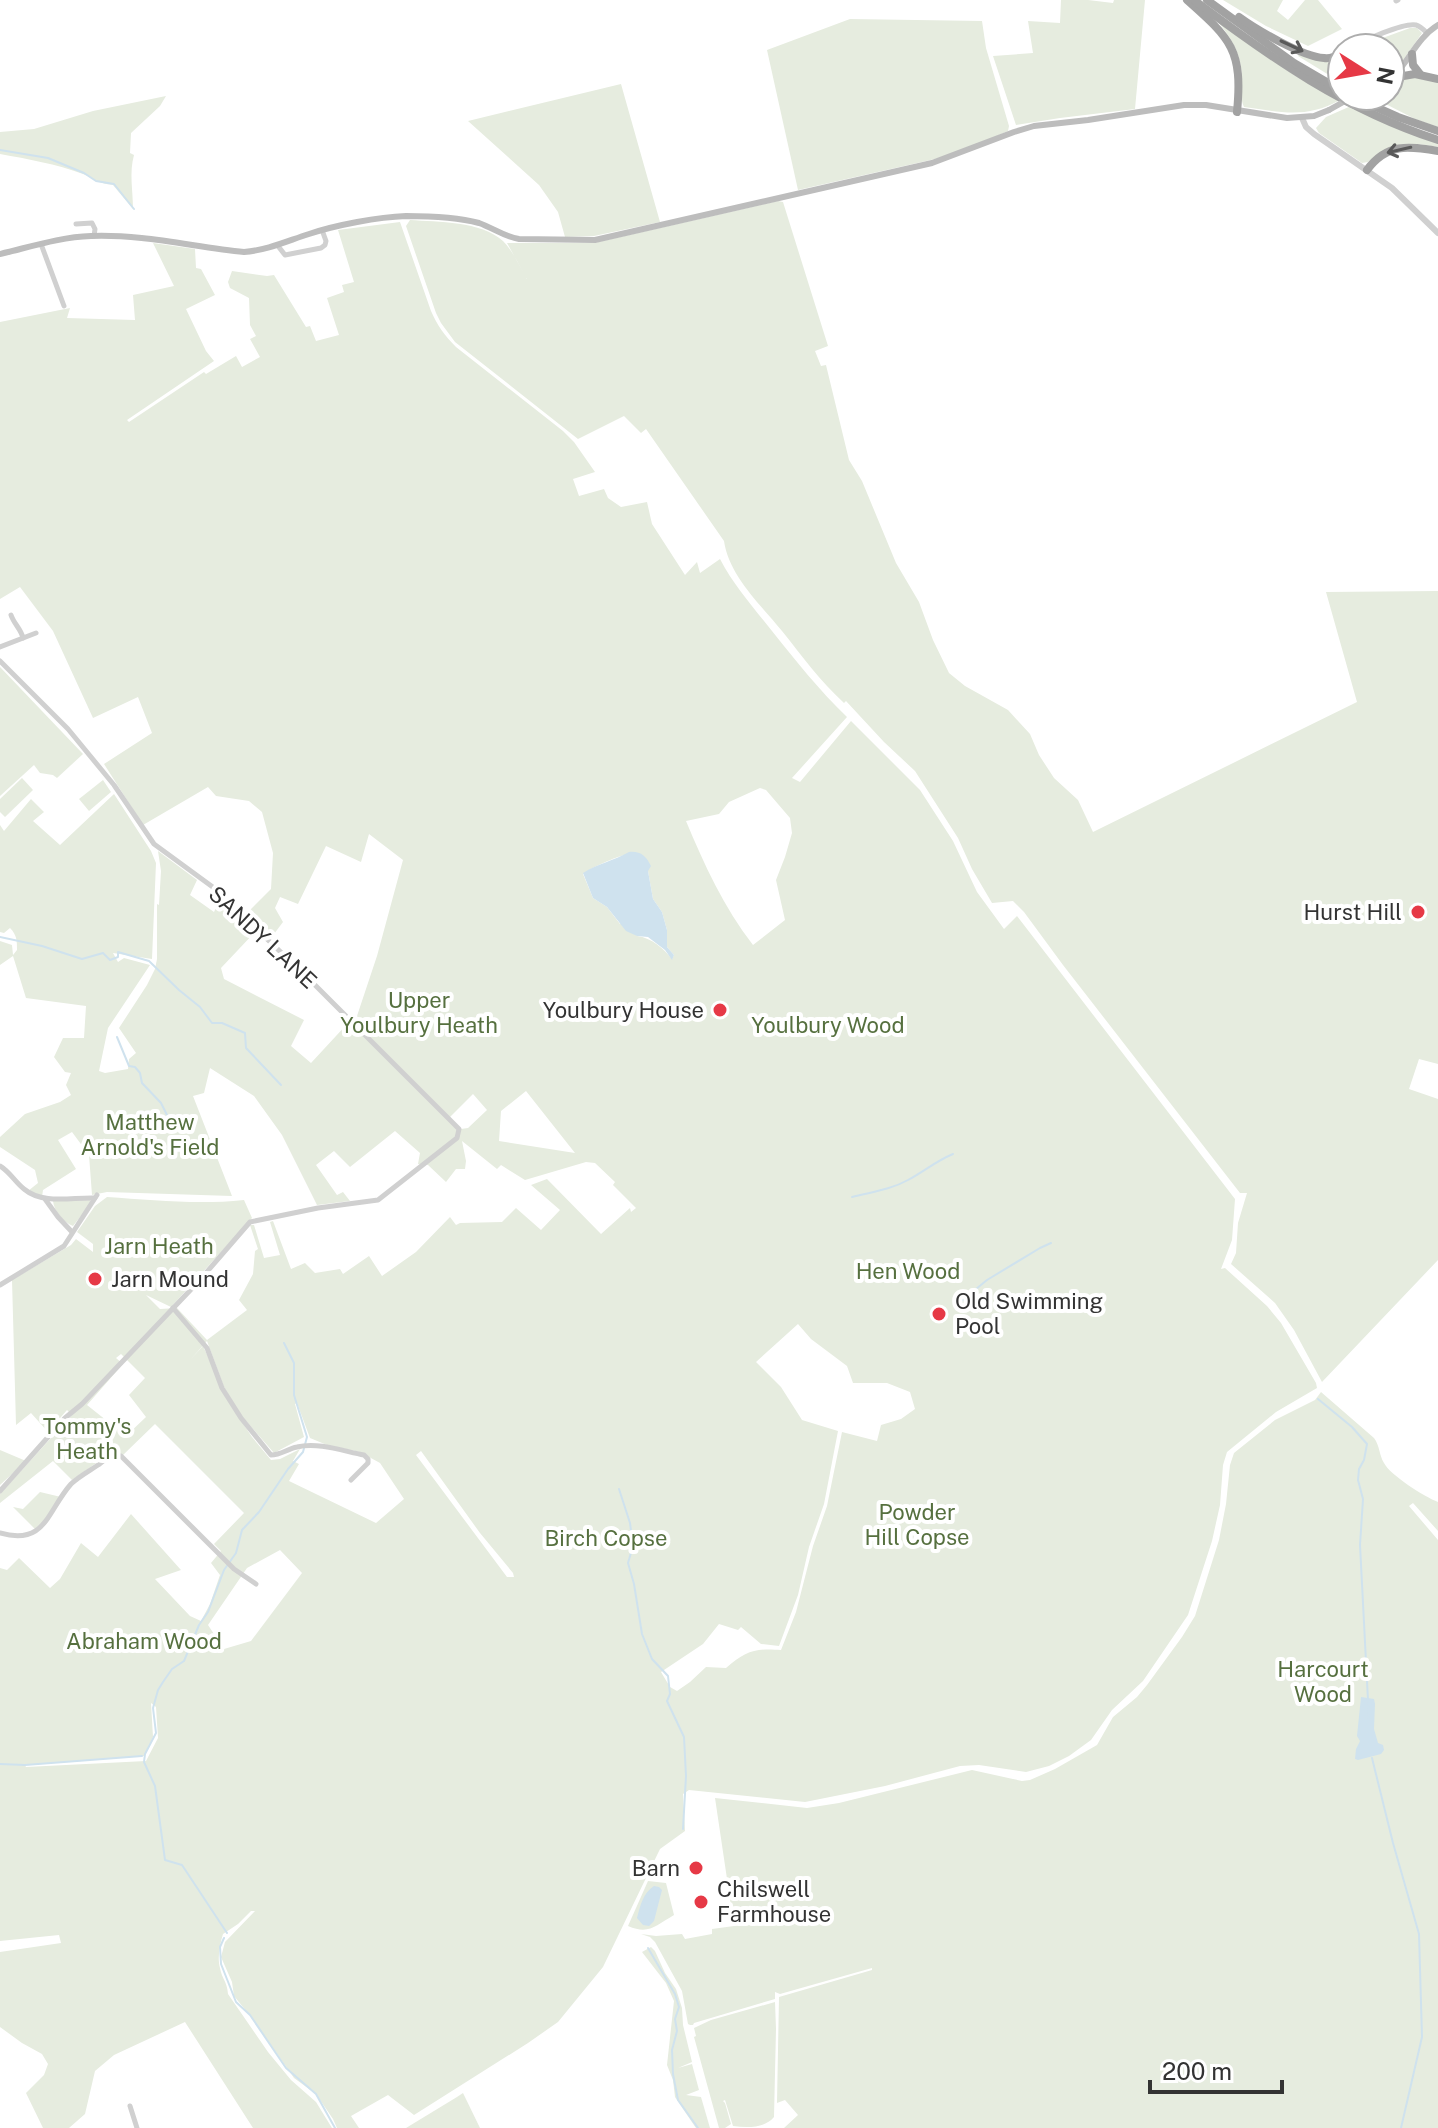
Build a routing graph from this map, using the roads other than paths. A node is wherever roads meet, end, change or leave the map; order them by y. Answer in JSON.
{"nodes":[{"id":1,"x":1187,"y":0,"type":"edge"},
{"id":2,"x":1194,"y":0,"type":"edge"},
{"id":3,"x":1209,"y":0,"type":"edge"},
{"id":4,"x":1438,"y":25,"type":"edge"},
{"id":5,"x":1390,"y":32,"type":"edge"},
{"id":6,"x":1427,"y":33,"type":"junction"},
{"id":7,"x":1412,"y":54,"type":"junction"},
{"id":8,"x":1326,"y":58,"type":"edge"},
{"id":9,"x":1406,"y":61,"type":"edge"},
{"id":10,"x":1420,"y":74,"type":"junction"},
{"id":11,"x":1406,"y":75,"type":"edge"},
{"id":12,"x":1438,"y":79,"type":"edge"},
{"id":13,"x":1326,"y":82,"type":"edge"},
{"id":14,"x":1326,"y":111,"type":"edge"},
{"id":15,"x":1237,"y":112,"type":"junction"},
{"id":16,"x":1387,"y":112,"type":"edge"},
{"id":17,"x":1302,"y":118,"type":"junction"},
{"id":18,"x":1438,"y":131,"type":"edge"},
{"id":19,"x":1438,"y":140,"type":"edge"},
{"id":20,"x":1438,"y":151,"type":"edge"},
{"id":21,"x":1367,"y":170,"type":"junction"},
{"id":22,"x":76,"y":224,"type":"dead end"},
{"id":23,"x":322,"y":230,"type":"junction"},
{"id":24,"x":1438,"y":233,"type":"edge"},
{"id":25,"x":94,"y":236,"type":"junction"},
{"id":26,"x":41,"y":244,"type":"junction"},
{"id":27,"x":278,"y":246,"type":"junction"},
{"id":28,"x":0,"y":254,"type":"edge"},
{"id":29,"x":64,"y":306,"type":"dead end"},
{"id":30,"x":11,"y":615,"type":"dead end"},
{"id":31,"x":36,"y":633,"type":"dead end"},
{"id":32,"x":23,"y":638,"type":"junction"},
{"id":33,"x":0,"y":647,"type":"edge"},
{"id":34,"x":0,"y":661,"type":"edge"},
{"id":35,"x":0,"y":1166,"type":"edge"},
{"id":36,"x":45,"y":1199,"type":"junction"},
{"id":37,"x":72,"y":1232,"type":"junction"},
{"id":38,"x":0,"y":1285,"type":"edge"},
{"id":39,"x":173,"y":1308,"type":"junction"},
{"id":40,"x":351,"y":1480,"type":"dead end"},
{"id":41,"x":0,"y":1491,"type":"edge"},
{"id":42,"x":0,"y":1533,"type":"edge"},
{"id":43,"x":256,"y":1584,"type":"dead end"},
{"id":44,"x":130,"y":2106,"type":"dead end"},
{"id":45,"x":137,"y":2128,"type":"edge"}],
"edges":[{"from":1,"to":15,"type":"highway"},
{"from":2,"to":19,"type":"highway"},
{"from":3,"to":8,"type":"highway","one_way":true},
{"from":3,"to":13,"type":"highway"},
{"from":4,"to":6,"type":"main road"},
{"from":5,"to":6,"type":"street"},
{"from":6,"to":7,"type":"main road"},
{"from":7,"to":9,"type":"main road"},
{"from":7,"to":10,"type":"highway"},
{"from":10,"to":11,"type":"highway"},
{"from":10,"to":12,"type":"highway"},
{"from":14,"to":17,"type":"main road","bridge":true},
{"from":15,"to":17,"type":"main road"},
{"from":15,"to":23,"type":"main road"},
{"from":16,"to":18,"type":"highway"},
{"from":17,"to":21,"type":"street"},
{"from":20,"to":21,"type":"highway","one_way":true},
{"from":21,"to":24,"type":"street"},
{"from":22,"to":25,"type":"street"},
{"from":23,"to":27,"type":"main road"},
{"from":23,"to":27,"type":"street"},
{"from":25,"to":26,"type":"main road"},
{"from":25,"to":27,"type":"main road"},
{"from":26,"to":28,"type":"main road"},
{"from":26,"to":29,"type":"street"},
{"from":30,"to":32,"type":"street"},
{"from":31,"to":32,"type":"street"},
{"from":32,"to":33,"type":"street"},
{"from":34,"to":39,"type":"street","name":"SANDY LANE"},
{"from":35,"to":36,"type":"street"},
{"from":36,"to":37,"type":"street"},
{"from":36,"to":37,"type":"street"},
{"from":37,"to":38,"type":"street"},
{"from":39,"to":40,"type":"street"},
{"from":39,"to":41,"type":"street"},
{"from":42,"to":43,"type":"street"},
{"from":44,"to":45,"type":"street"}]}
